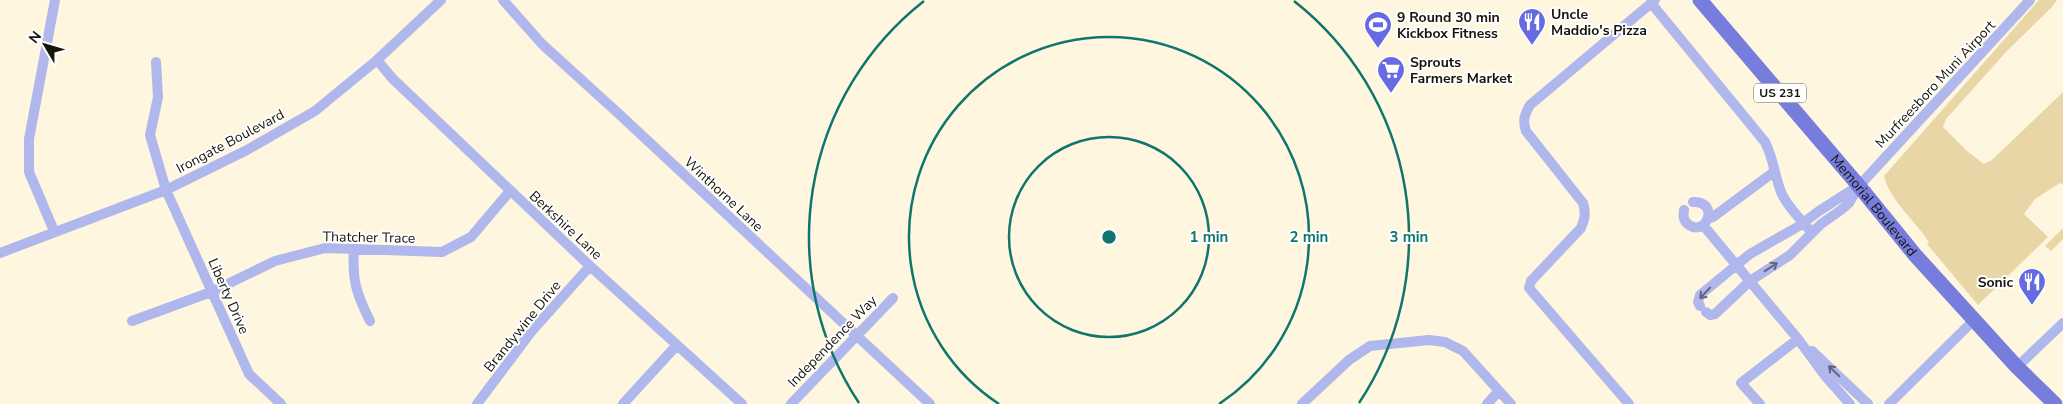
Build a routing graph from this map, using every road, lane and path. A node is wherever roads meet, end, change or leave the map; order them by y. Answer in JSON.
{"nodes":[{"id":1,"x":54,"y":0,"type":"edge"},
{"id":2,"x":441,"y":0,"type":"edge"},
{"id":3,"x":503,"y":0,"type":"edge"},
{"id":4,"x":1700,"y":0,"type":"edge"},
{"id":5,"x":2030,"y":0,"type":"edge"},
{"id":6,"x":1653,"y":2,"type":"edge"},
{"id":7,"x":377,"y":60,"type":"junction"},
{"id":8,"x":156,"y":62,"type":"dead end"},
{"id":9,"x":1775,"y":171,"type":"junction"},
{"id":10,"x":1859,"y":186,"type":"junction"},
{"id":11,"x":166,"y":190,"type":"junction"},
{"id":12,"x":510,"y":191,"type":"junction"},
{"id":13,"x":1693,"y":202,"type":"dead end"},
{"id":14,"x":1684,"y":210,"type":"dead end"},
{"id":15,"x":1706,"y":221,"type":"junction"},
{"id":16,"x":1804,"y":223,"type":"junction"},
{"id":17,"x":54,"y":231,"type":"junction"},
{"id":18,"x":1812,"y":233,"type":"junction"},
{"id":19,"x":354,"y":249,"type":"junction"},
{"id":20,"x":0,"y":253,"type":"edge"},
{"id":21,"x":1737,"y":264,"type":"junction"},
{"id":22,"x":590,"y":266,"type":"junction"},
{"id":23,"x":1750,"y":280,"type":"junction"},
{"id":24,"x":211,"y":292,"type":"junction"},
{"id":25,"x":893,"y":298,"type":"dead end"},
{"id":26,"x":1974,"y":320,"type":"junction"},
{"id":27,"x":132,"y":321,"type":"dead end"},
{"id":28,"x":370,"y":321,"type":"dead end"},
{"id":29,"x":2063,"y":323,"type":"edge"},
{"id":30,"x":856,"y":336,"type":"junction"},
{"id":31,"x":1798,"y":339,"type":"junction"},
{"id":32,"x":677,"y":345,"type":"junction"},
{"id":33,"x":2017,"y":367,"type":"junction"},
{"id":34,"x":1499,"y":391,"type":"junction"},
{"id":35,"x":281,"y":404,"type":"edge"},
{"id":36,"x":477,"y":404,"type":"edge"},
{"id":37,"x":623,"y":404,"type":"edge"},
{"id":38,"x":742,"y":404,"type":"edge"},
{"id":39,"x":791,"y":404,"type":"edge"},
{"id":40,"x":930,"y":404,"type":"edge"},
{"id":41,"x":1302,"y":404,"type":"edge"},
{"id":42,"x":1487,"y":404,"type":"edge"},
{"id":43,"x":1511,"y":404,"type":"edge"},
{"id":44,"x":1629,"y":404,"type":"edge"},
{"id":45,"x":1760,"y":404,"type":"edge"},
{"id":46,"x":1850,"y":404,"type":"edge"},
{"id":47,"x":1868,"y":404,"type":"edge"},
{"id":48,"x":1889,"y":404,"type":"edge"},
{"id":49,"x":2055,"y":404,"type":"edge"}],
"edges":[{"from":1,"to":17,"type":"street"},
{"from":2,"to":7,"type":"street","name":"Irongate Boulevard"},
{"from":3,"to":30,"type":"street","name":"Winthorne Lane"},
{"from":4,"to":10,"type":"main road","name":"Memorial Boulevard","number":"US 231"},
{"from":5,"to":10,"type":"street","name":"Murfreesboro Muni Airport"},
{"from":6,"to":9,"type":"street"},
{"from":6,"to":44,"type":"street"},
{"from":7,"to":11,"type":"street","name":"Irongate Boulevard"},
{"from":7,"to":12,"type":"street","name":"Berkshire Lane"},
{"from":8,"to":11,"type":"street","name":"Liberty Drive"},
{"from":9,"to":15,"type":"street"},
{"from":9,"to":16,"type":"street"},
{"from":10,"to":16,"type":"street"},
{"from":10,"to":18,"type":"street"},
{"from":10,"to":26,"type":"main road","name":"Memorial Boulevard","number":"US 231"},
{"from":11,"to":17,"type":"street","name":"Irongate Boulevard"},
{"from":11,"to":24,"type":"street","name":"Liberty Drive"},
{"from":12,"to":19,"type":"street","name":"Thatcher Trace"},
{"from":12,"to":22,"type":"street","name":"Berkshire Lane"},
{"from":13,"to":15,"type":"street"},
{"from":14,"to":15,"type":"street"},
{"from":15,"to":21,"type":"street"},
{"from":16,"to":18,"type":"street"},
{"from":16,"to":21,"type":"street"},
{"from":17,"to":20,"type":"street","name":"Irongate Boulevard"},
{"from":23,"to":18,"type":"street","one_way":true},
{"from":19,"to":24,"type":"street","name":"Thatcher Trace"},
{"from":19,"to":28,"type":"street"},
{"from":21,"to":23,"type":"street"},
{"from":21,"to":23,"type":"street","one_way":true},
{"from":22,"to":32,"type":"street","name":"Berkshire Lane"},
{"from":22,"to":36,"type":"street","name":"Brandywine Drive"},
{"from":23,"to":31,"type":"street"},
{"from":24,"to":27,"type":"street","name":"Thatcher Trace"},
{"from":24,"to":35,"type":"street","name":"Liberty Drive"},
{"from":25,"to":30,"type":"street","name":"Independence Way"},
{"from":26,"to":33,"type":"main road","name":"Memorial Boulevard","number":"US 231"},
{"from":26,"to":48,"type":"street"},
{"from":29,"to":33,"type":"street"},
{"from":30,"to":39,"type":"street","name":"Independence Way"},
{"from":30,"to":40,"type":"street","name":"Winthorne Lane"},
{"from":31,"to":45,"type":"street"},
{"from":31,"to":46,"type":"street"},
{"from":47,"to":31,"type":"street","one_way":true},
{"from":32,"to":37,"type":"street"},
{"from":32,"to":38,"type":"street","name":"Berkshire Lane"},
{"from":33,"to":49,"type":"main road","name":"Memorial Boulevard","number":"US 231"},
{"from":34,"to":41,"type":"street"},
{"from":34,"to":42,"type":"street"},
{"from":34,"to":43,"type":"street"}]}
